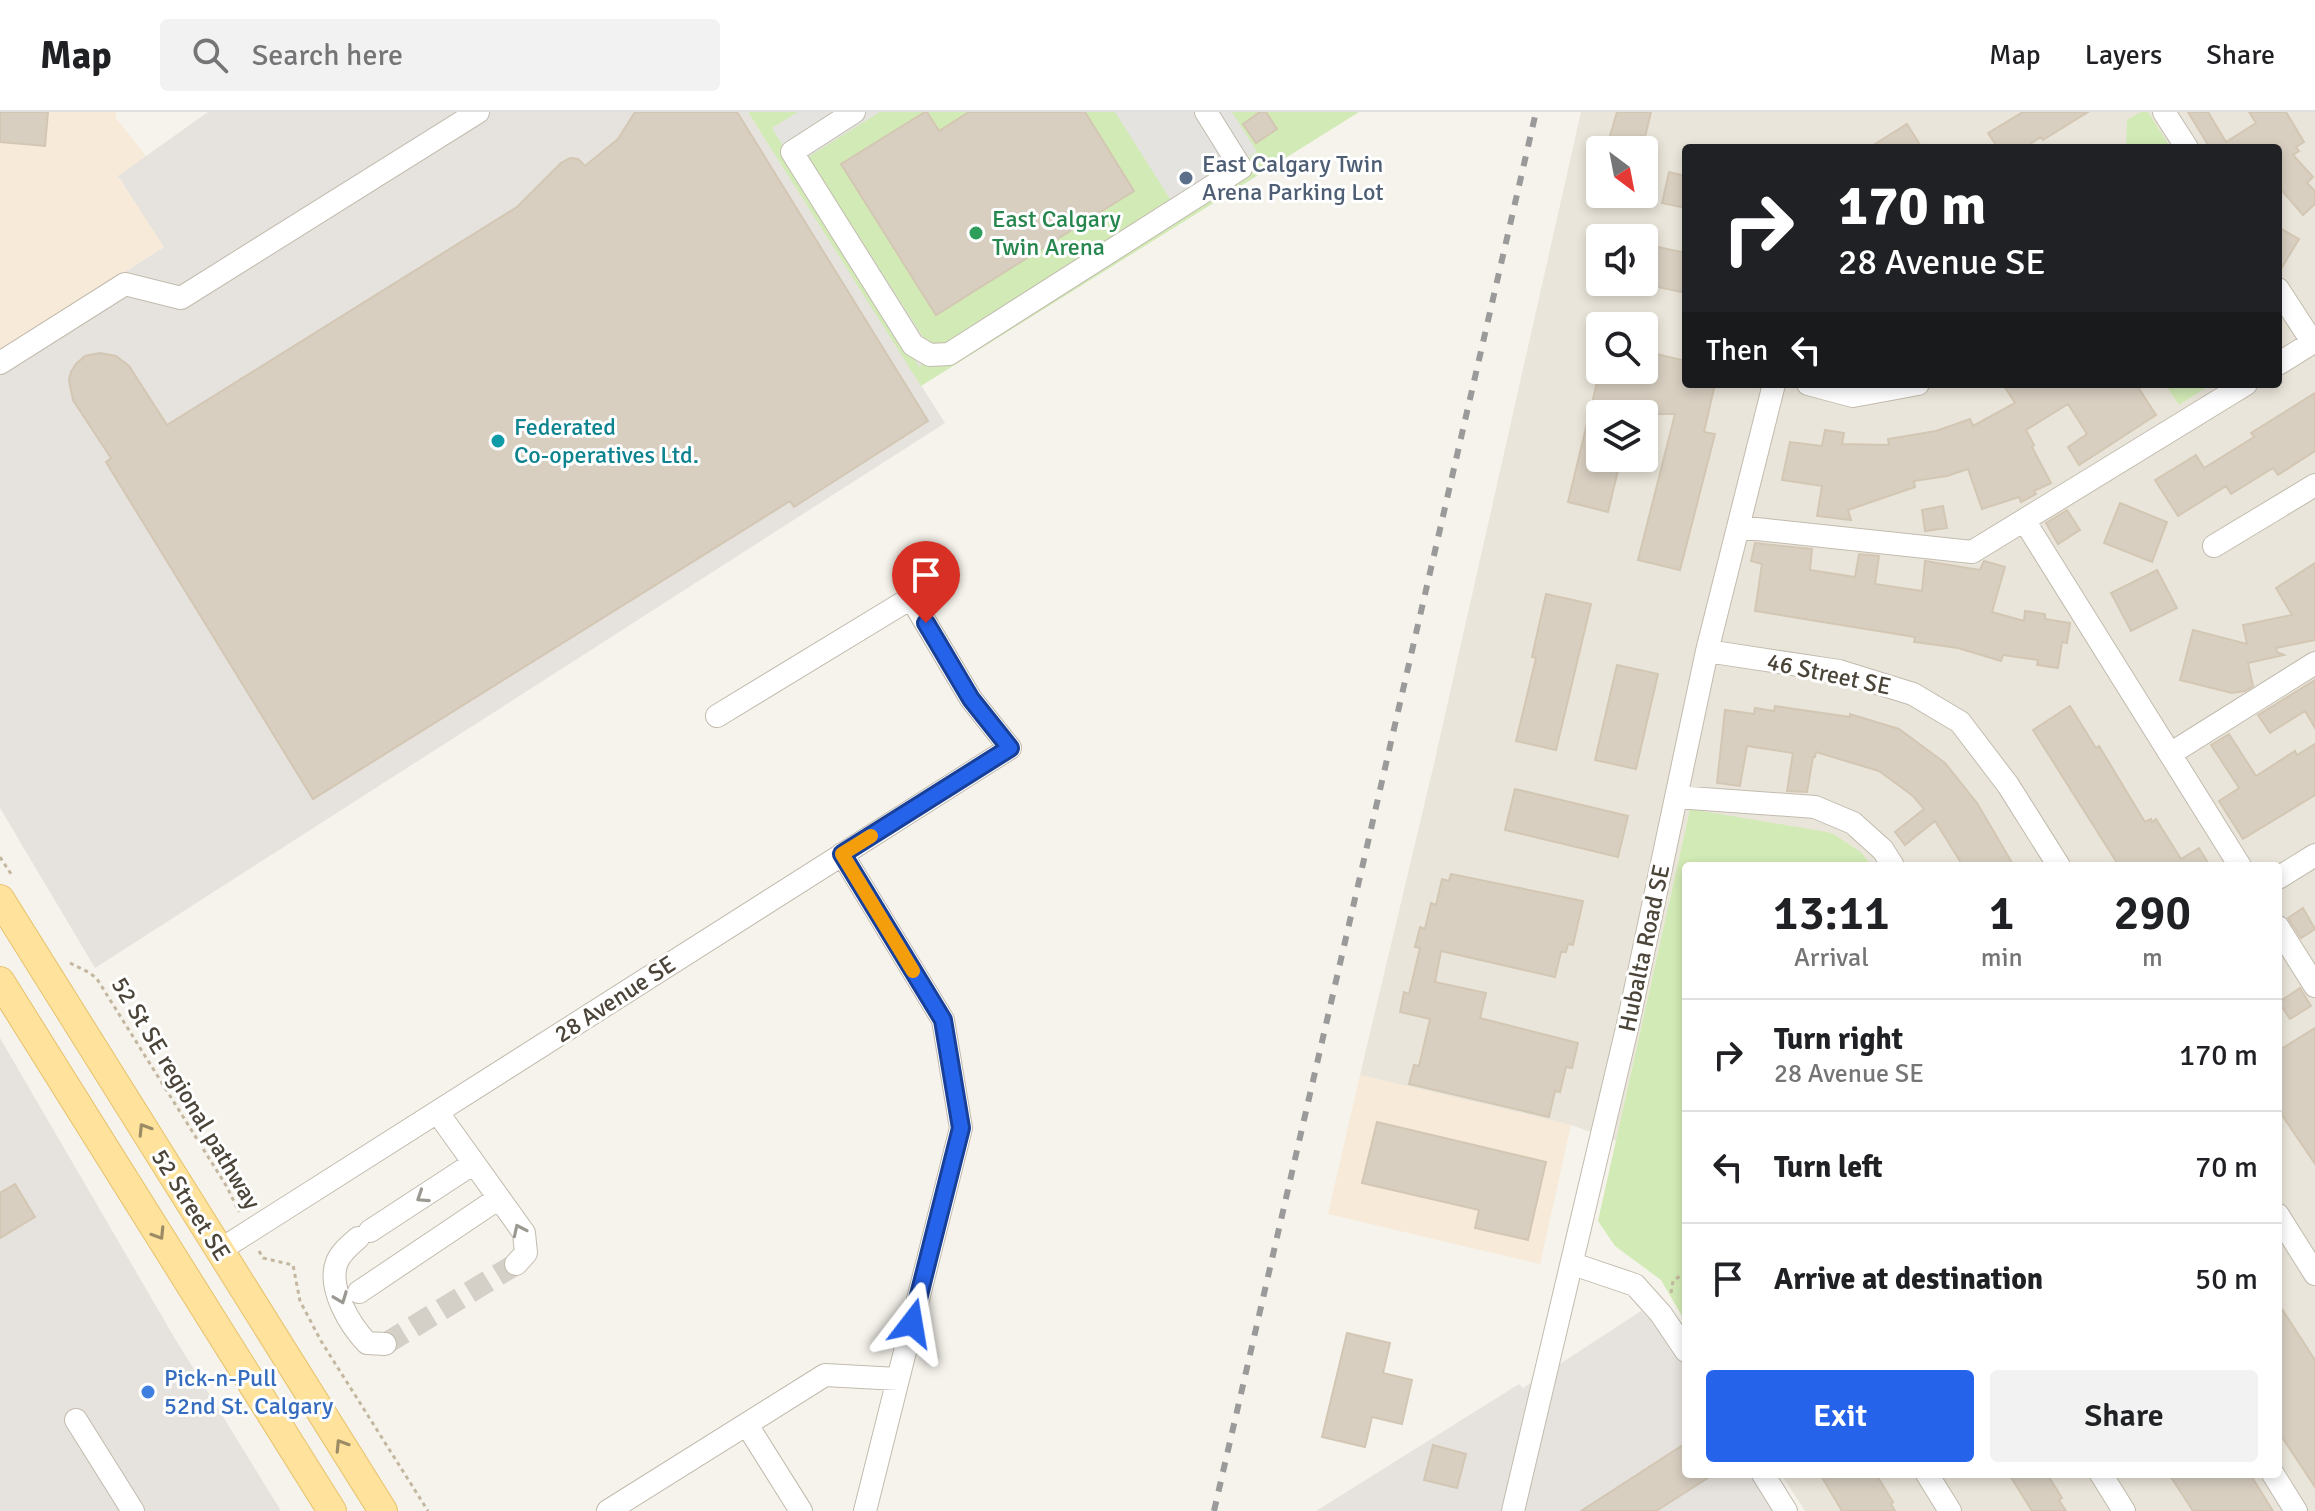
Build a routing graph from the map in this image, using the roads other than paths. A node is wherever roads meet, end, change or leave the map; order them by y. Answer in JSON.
{"nodes":[{"id":1,"x":478,"y":112,"type":"edge"},
{"id":2,"x":854,"y":112,"type":"edge"},
{"id":3,"x":1206,"y":112,"type":"edge"},
{"id":4,"x":2164,"y":112,"type":"edge"},
{"id":5,"x":2184,"y":144,"type":"edge"},
{"id":6,"x":2282,"y":295,"type":"edge"},
{"id":7,"x":2314,"y":342,"type":"edge"},
{"id":8,"x":2282,"y":362,"type":"edge"},
{"id":9,"x":0,"y":363,"type":"edge"},
{"id":10,"x":1773,"y":388,"type":"edge"},
{"id":11,"x":1823,"y":388,"type":"edge"},
{"id":12,"x":1896,"y":388,"type":"edge"},
{"id":13,"x":2239,"y":388,"type":"edge"},
{"id":14,"x":2315,"y":485,"type":"edge"},
{"id":15,"x":2024,"y":520,"type":"junction"},
{"id":16,"x":1738,"y":527,"type":"junction"},
{"id":17,"x":2214,"y":546,"type":"dead end"},
{"id":18,"x":1707,"y":651,"type":"junction"},
{"id":19,"x":2315,"y":663,"type":"edge"},
{"id":20,"x":717,"y":716,"type":"dead end"},
{"id":21,"x":2170,"y":754,"type":"junction"},
{"id":22,"x":1676,"y":797,"type":"junction"},
{"id":23,"x":842,"y":854,"type":"junction"},
{"id":24,"x":2315,"y":855,"type":"edge"},
{"id":25,"x":1890,"y":862,"type":"edge"},
{"id":26,"x":2056,"y":862,"type":"edge"},
{"id":27,"x":2238,"y":862,"type":"edge"},
{"id":28,"x":2282,"y":876,"type":"edge"},
{"id":29,"x":8,"y":890,"type":"edge"},
{"id":30,"x":2282,"y":933,"type":"edge"},
{"id":31,"x":0,"y":981,"type":"edge"},
{"id":32,"x":2315,"y":986,"type":"edge"},
{"id":33,"x":438,"y":1113,"type":"junction"},
{"id":34,"x":474,"y":1163,"type":"junction"},
{"id":35,"x":499,"y":1198,"type":"junction"},
{"id":36,"x":2282,"y":1221,"type":"edge"},
{"id":37,"x":220,"y":1250,"type":"junction"},
{"id":38,"x":516,"y":1264,"type":"dead end"},
{"id":39,"x":1573,"y":1264,"type":"junction"},
{"id":40,"x":2315,"y":1274,"type":"edge"},
{"id":41,"x":359,"y":1292,"type":"dead end"},
{"id":42,"x":385,"y":1344,"type":"dead end"},
{"id":43,"x":1682,"y":1345,"type":"edge"},
{"id":44,"x":898,"y":1379,"type":"junction"},
{"id":45,"x":76,"y":1420,"type":"dead end"},
{"id":46,"x":747,"y":1425,"type":"junction"},
{"id":47,"x":1765,"y":1478,"type":"edge"},
{"id":48,"x":1929,"y":1478,"type":"edge"},
{"id":49,"x":2103,"y":1478,"type":"edge"},
{"id":50,"x":2275,"y":1478,"type":"edge"},
{"id":51,"x":133,"y":1511,"type":"edge"},
{"id":52,"x":332,"y":1511,"type":"edge"},
{"id":53,"x":383,"y":1511,"type":"edge"},
{"id":54,"x":608,"y":1511,"type":"edge"},
{"id":55,"x":801,"y":1511,"type":"edge"},
{"id":56,"x":865,"y":1511,"type":"edge"},
{"id":57,"x":1513,"y":1511,"type":"edge"},
{"id":58,"x":1786,"y":1511,"type":"edge"},
{"id":59,"x":1950,"y":1511,"type":"edge"},
{"id":60,"x":2124,"y":1511,"type":"edge"},
{"id":61,"x":2296,"y":1511,"type":"edge"}],
"edges":[{"from":1,"to":9,"type":"street"},
{"from":2,"to":3,"type":"street"},
{"from":4,"to":5,"type":"street"},
{"from":6,"to":7,"type":"street"},
{"from":7,"to":8,"type":"street"},
{"from":10,"to":16,"type":"street","name":"Hubalta Road SE"},
{"from":11,"to":12,"type":"street"},
{"from":13,"to":15,"type":"street"},
{"from":14,"to":17,"type":"street"},
{"from":15,"to":16,"type":"street"},
{"from":15,"to":21,"type":"street"},
{"from":16,"to":18,"type":"street","name":"Hubalta Road SE"},
{"from":18,"to":22,"type":"street","name":"Hubalta Road SE"},
{"from":18,"to":26,"type":"street","name":"46 Street SE"},
{"from":19,"to":21,"type":"street"},
{"from":20,"to":23,"type":"street","name":"28 Avenue SE"},
{"from":21,"to":27,"type":"street"},
{"from":22,"to":25,"type":"street"},
{"from":22,"to":39,"type":"street","name":"Hubalta Road SE"},
{"from":23,"to":33,"type":"street","name":"28 Avenue SE"},
{"from":23,"to":44,"type":"street"},
{"from":24,"to":28,"type":"street"},
{"from":37,"to":29,"type":"main road","name":"52 Street SE","one_way":true},
{"from":30,"to":32,"type":"street"},
{"from":31,"to":52,"type":"main road","name":"52 Street SE","one_way":true},
{"from":33,"to":34,"type":"street"},
{"from":33,"to":37,"type":"street","name":"28 Avenue SE"},
{"from":34,"to":35,"type":"street"},
{"from":34,"to":42,"type":"street","one_way":true},
{"from":38,"to":35,"type":"street","one_way":true},
{"from":35,"to":41,"type":"street"},
{"from":36,"to":40,"type":"street"},
{"from":53,"to":37,"type":"main road","name":"52 Street SE","one_way":true},
{"from":39,"to":43,"type":"street"},
{"from":39,"to":57,"type":"street","name":"Hubalta Road SE"},
{"from":44,"to":46,"type":"street"},
{"from":44,"to":56,"type":"street"},
{"from":45,"to":51,"type":"street"},
{"from":46,"to":54,"type":"street"},
{"from":46,"to":55,"type":"street"},
{"from":47,"to":58,"type":"street"},
{"from":48,"to":59,"type":"street"},
{"from":49,"to":60,"type":"street"},
{"from":50,"to":61,"type":"street"}]}
